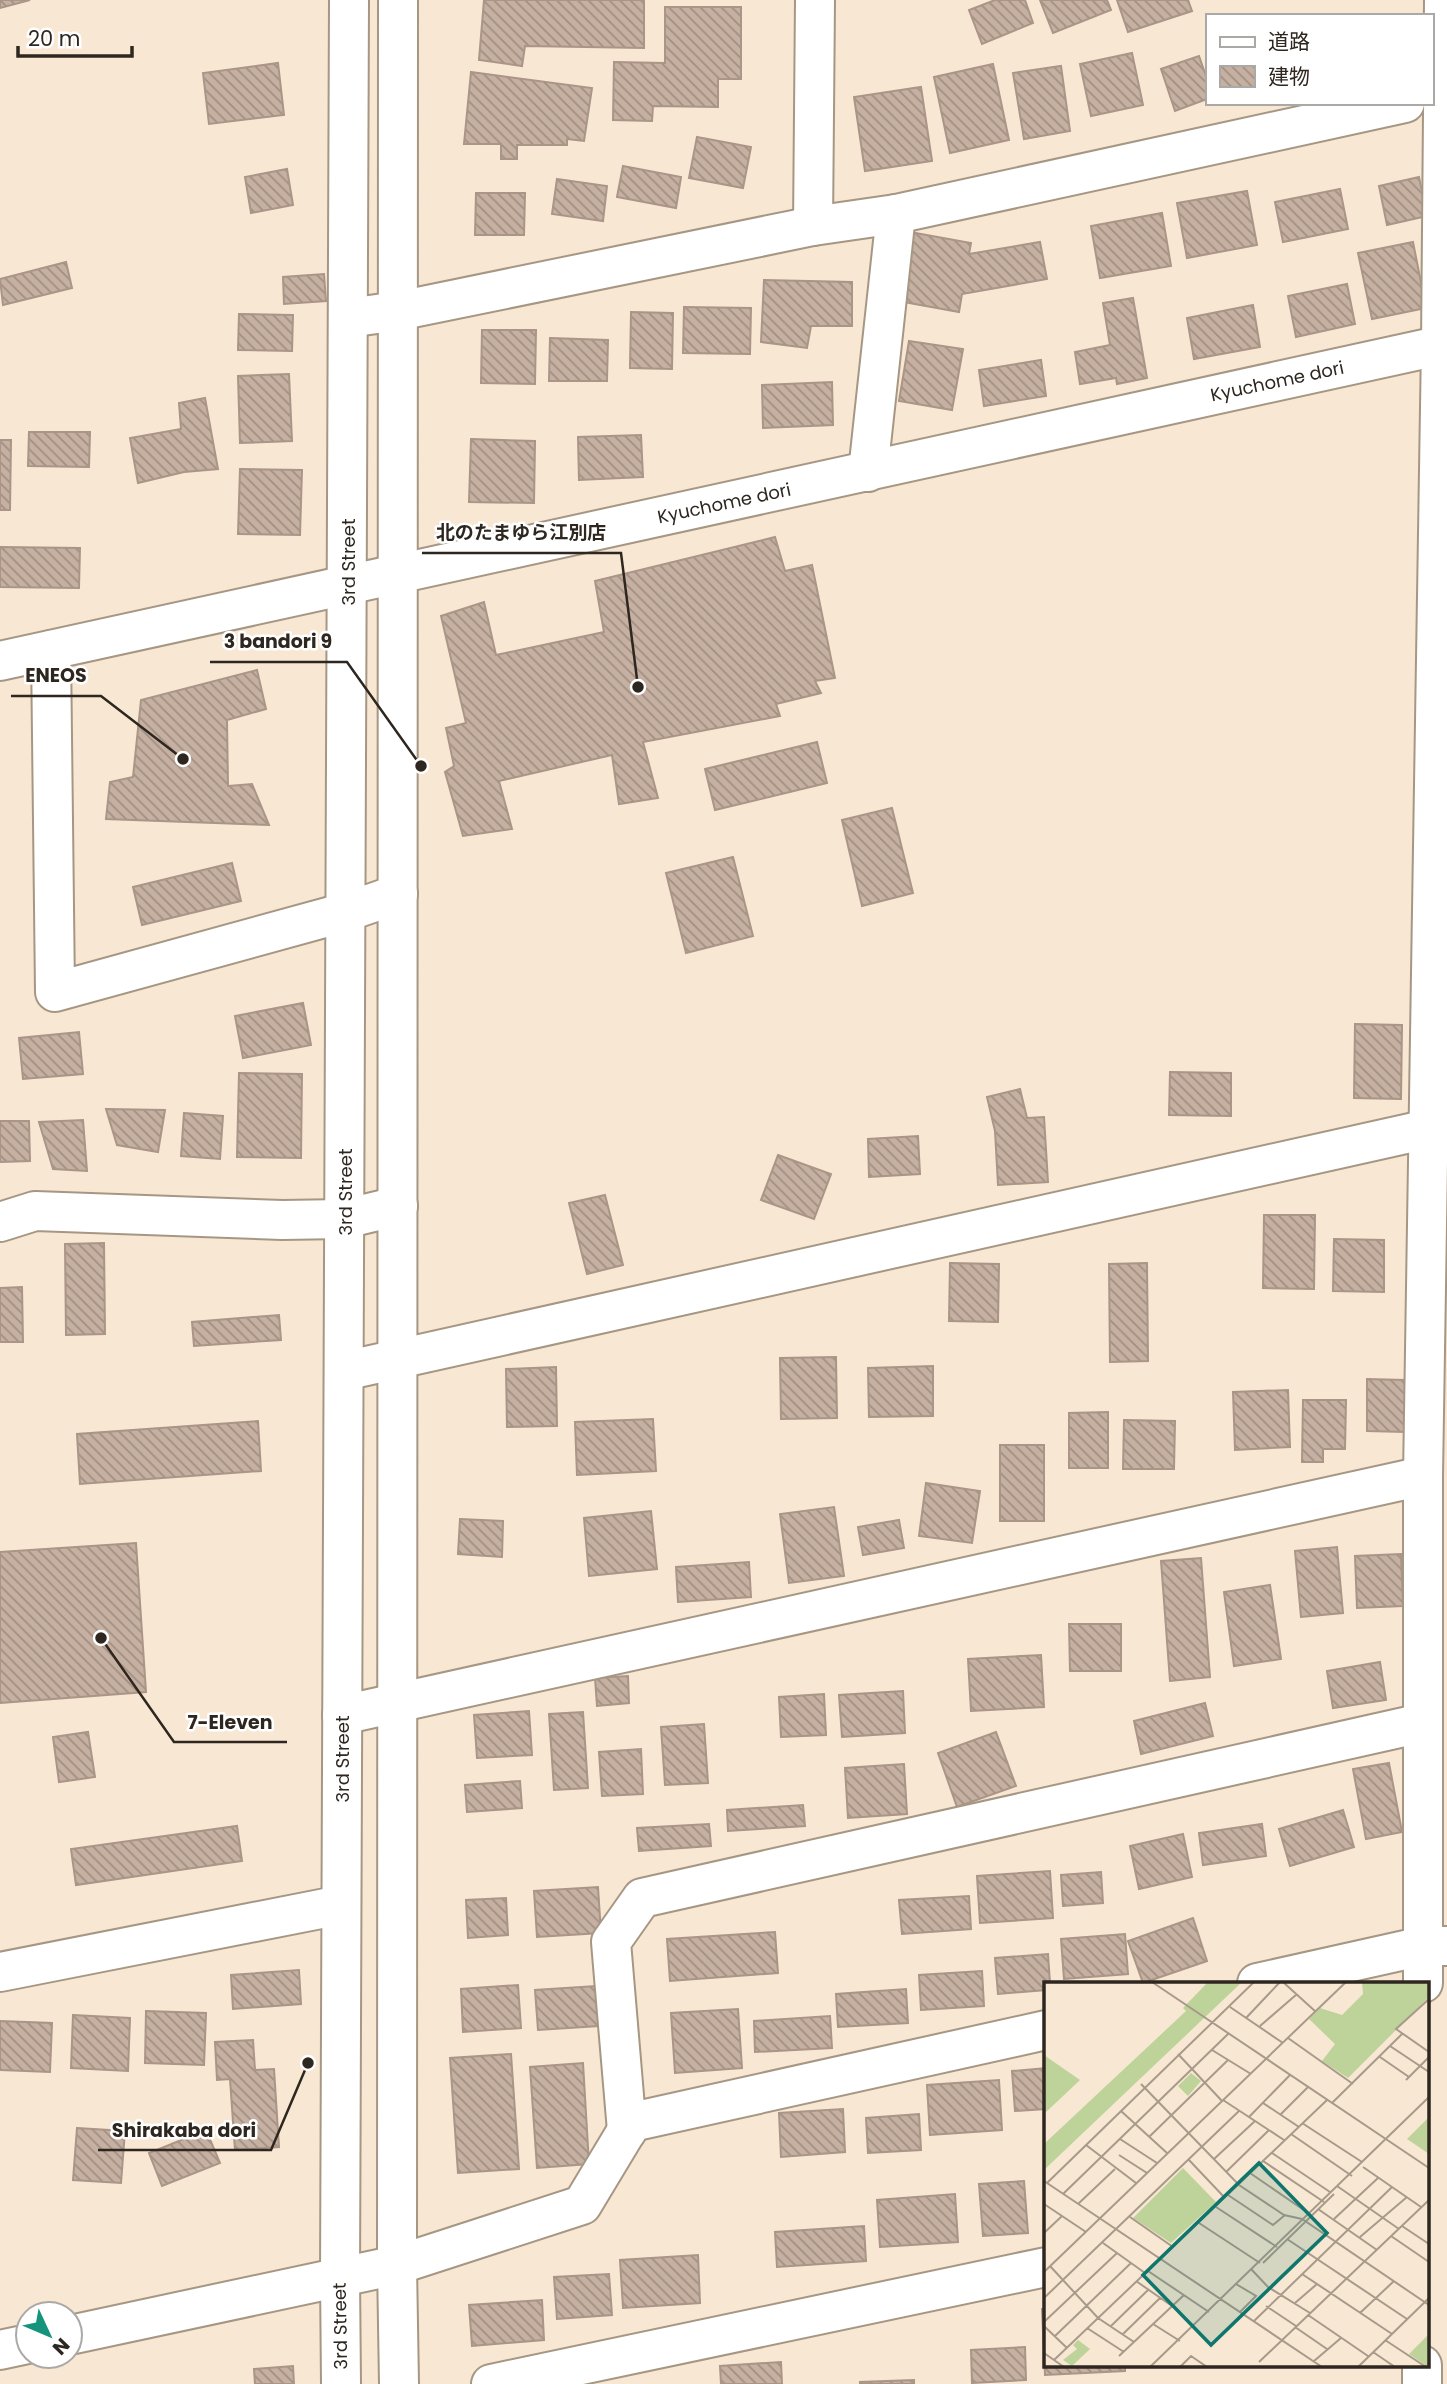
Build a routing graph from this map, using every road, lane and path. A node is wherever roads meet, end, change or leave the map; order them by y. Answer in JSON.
{"nodes":[{"id":1,"x":348,"y":0,"type":"edge"},
{"id":2,"x":398,"y":0,"type":"edge"},
{"id":3,"x":815,"y":0,"type":"edge"},
{"id":4,"x":1444,"y":0,"type":"edge"},
{"id":5,"x":1445,"y":46,"type":"edge"},
{"id":6,"x":1437,"y":96,"type":"edge"},
{"id":7,"x":1396,"y":105,"type":"edge"},
{"id":8,"x":896,"y":214,"type":"junction"},
{"id":9,"x":813,"y":226,"type":"junction"},
{"id":10,"x":398,"y":310,"type":"junction"},
{"id":11,"x":348,"y":318,"type":"junction"},
{"id":12,"x":1444,"y":344,"type":"edge"},
{"id":13,"x":868,"y":472,"type":"junction"},
{"id":14,"x":397,"y":572,"type":"junction"},
{"id":15,"x":348,"y":585,"type":"junction"},
{"id":16,"x":1442,"y":605,"type":"edge"},
{"id":17,"x":51,"y":650,"type":"junction"},
{"id":18,"x":0,"y":661,"type":"edge"},
{"id":19,"x":398,"y":894,"type":"junction"},
{"id":20,"x":346,"y":912,"type":"junction"},
{"id":21,"x":1429,"y":1129,"type":"junction"},
{"id":22,"x":398,"y":1206,"type":"junction"},
{"id":23,"x":344,"y":1219,"type":"junction"},
{"id":24,"x":0,"y":1222,"type":"edge"},
{"id":25,"x":398,"y":1359,"type":"junction"},
{"id":26,"x":344,"y":1371,"type":"junction"},
{"id":27,"x":1423,"y":1476,"type":"junction"},
{"id":28,"x":1435,"y":1664,"type":"edge"},
{"id":29,"x":397,"y":1702,"type":"junction"},
{"id":30,"x":342,"y":1715,"type":"junction"},
{"id":31,"x":1423,"y":1723,"type":"junction"},
{"id":32,"x":341,"y":1905,"type":"junction"},
{"id":33,"x":1431,"y":1959,"type":"edge"},
{"id":34,"x":0,"y":1972,"type":"edge"},
{"id":35,"x":1264,"y":1982,"type":"edge"},
{"id":36,"x":1044,"y":2030,"type":"edge"},
{"id":37,"x":627,"y":2131,"type":"junction"},
{"id":38,"x":397,"y":2266,"type":"junction"},
{"id":39,"x":1044,"y":2267,"type":"edge"},
{"id":40,"x":340,"y":2277,"type":"junction"},
{"id":41,"x":84,"y":2332,"type":"edge"},
{"id":42,"x":1422,"y":2366,"type":"edge"},
{"id":43,"x":341,"y":2384,"type":"edge"},
{"id":44,"x":399,"y":2384,"type":"edge"},
{"id":45,"x":491,"y":2384,"type":"edge"},
{"id":46,"x":1422,"y":2384,"type":"edge"}],
"edges":[{"from":1,"to":11,"type":"street","name":"3rd Street"},
{"from":2,"to":10,"type":"street"},
{"from":3,"to":9,"type":"street"},
{"from":4,"to":5,"type":"street"},
{"from":5,"to":6,"type":"street"},
{"from":6,"to":12,"type":"street"},
{"from":7,"to":8,"type":"street"},
{"from":8,"to":9,"type":"street"},
{"from":8,"to":13,"type":"street"},
{"from":9,"to":10,"type":"street"},
{"from":10,"to":11,"type":"street"},
{"from":10,"to":14,"type":"street"},
{"from":11,"to":15,"type":"street","name":"3rd Street"},
{"from":12,"to":13,"type":"street","name":"Kyuchome dori"},
{"from":12,"to":16,"type":"street"},
{"from":13,"to":14,"type":"street","name":"Kyuchome dori"},
{"from":14,"to":15,"type":"street","name":"Kyuchome dori"},
{"from":14,"to":19,"type":"street"},
{"from":15,"to":17,"type":"street","name":"Kyuchome dori"},
{"from":15,"to":20,"type":"street","name":"3rd Street"},
{"from":16,"to":21,"type":"street"},
{"from":17,"to":18,"type":"street","name":"Kyuchome dori"},
{"from":17,"to":20,"type":"street"},
{"from":19,"to":20,"type":"street"},
{"from":19,"to":22,"type":"street"},
{"from":20,"to":23,"type":"street","name":"3rd Street"},
{"from":21,"to":25,"type":"street"},
{"from":21,"to":27,"type":"street"},
{"from":22,"to":23,"type":"street"},
{"from":22,"to":25,"type":"street"},
{"from":23,"to":24,"type":"street"},
{"from":23,"to":26,"type":"street","name":"3rd Street"},
{"from":25,"to":26,"type":"street"},
{"from":25,"to":29,"type":"street"},
{"from":26,"to":30,"type":"street","name":"3rd Street"},
{"from":27,"to":28,"type":"street"},
{"from":27,"to":29,"type":"street"},
{"from":28,"to":31,"type":"street"},
{"from":29,"to":30,"type":"street"},
{"from":29,"to":38,"type":"street"},
{"from":30,"to":32,"type":"street","name":"3rd Street"},
{"from":31,"to":33,"type":"street"},
{"from":31,"to":37,"type":"street"},
{"from":32,"to":34,"type":"street"},
{"from":32,"to":40,"type":"street","name":"3rd Street"},
{"from":33,"to":35,"type":"street"},
{"from":36,"to":37,"type":"street"},
{"from":37,"to":38,"type":"street"},
{"from":38,"to":40,"type":"street"},
{"from":38,"to":44,"type":"street"},
{"from":39,"to":45,"type":"street"},
{"from":40,"to":41,"type":"street"},
{"from":40,"to":43,"type":"street","name":"3rd Street"},
{"from":42,"to":46,"type":"street"}]}
